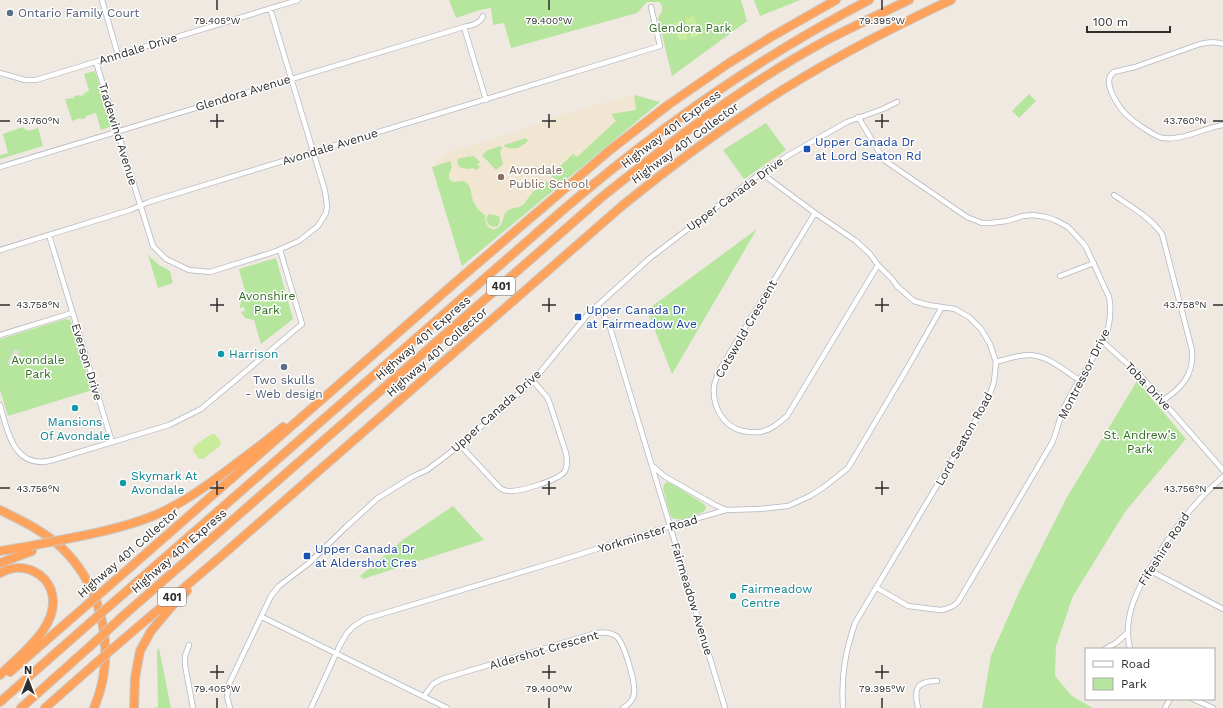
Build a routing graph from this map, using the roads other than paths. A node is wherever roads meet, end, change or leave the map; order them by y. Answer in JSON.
{"nodes":[{"id":1,"x":102,"y":0,"type":"edge"},
{"id":2,"x":298,"y":0,"type":"edge"},
{"id":3,"x":836,"y":0,"type":"edge"},
{"id":4,"x":869,"y":0,"type":"edge"},
{"id":5,"x":909,"y":0,"type":"edge"},
{"id":6,"x":951,"y":0,"type":"edge"},
{"id":7,"x":652,"y":7,"type":"dead end"},
{"id":8,"x":270,"y":8,"type":"junction"},
{"id":9,"x":483,"y":16,"type":"dead end"},
{"id":10,"x":464,"y":27,"type":"junction"},
{"id":11,"x":1223,"y":44,"type":"edge"},
{"id":12,"x":118,"y":55,"type":"junction"},
{"id":13,"x":96,"y":62,"type":"junction"},
{"id":14,"x":0,"y":73,"type":"edge"},
{"id":15,"x":290,"y":79,"type":"junction"},
{"id":16,"x":486,"y":100,"type":"junction"},
{"id":17,"x":897,"y":102,"type":"dead end"},
{"id":18,"x":858,"y":117,"type":"junction"},
{"id":19,"x":1223,"y":125,"type":"edge"},
{"id":20,"x":118,"y":132,"type":"junction"},
{"id":21,"x":313,"y":152,"type":"junction"},
{"id":22,"x":0,"y":167,"type":"edge"},
{"id":23,"x":761,"y":173,"type":"junction"},
{"id":24,"x":1114,"y":195,"type":"dead end"},
{"id":25,"x":140,"y":206,"type":"junction"},
{"id":26,"x":815,"y":213,"type":"junction"},
{"id":27,"x":49,"y":235,"type":"junction"},
{"id":28,"x":0,"y":250,"type":"edge"},
{"id":29,"x":280,"y":250,"type":"junction"},
{"id":30,"x":1094,"y":263,"type":"junction"},
{"id":31,"x":878,"y":265,"type":"junction"},
{"id":32,"x":1060,"y":276,"type":"dead end"},
{"id":33,"x":598,"y":306,"type":"junction"},
{"id":34,"x":942,"y":307,"type":"junction"},
{"id":35,"x":72,"y":313,"type":"junction"},
{"id":36,"x":413,"y":320,"type":"junction"},
{"id":37,"x":0,"y":335,"type":"edge"},
{"id":38,"x":1103,"y":342,"type":"junction"},
{"id":39,"x":996,"y":362,"type":"junction"},
{"id":40,"x":1079,"y":380,"type":"junction"},
{"id":41,"x":533,"y":381,"type":"junction"},
{"id":42,"x":1162,"y":401,"type":"junction"},
{"id":43,"x":0,"y":405,"type":"edge"},
{"id":44,"x":112,"y":442,"type":"junction"},
{"id":45,"x":460,"y":445,"type":"junction"},
{"id":46,"x":653,"y":466,"type":"junction"},
{"id":47,"x":1223,"y":470,"type":"edge"},
{"id":48,"x":1223,"y":477,"type":"edge"},
{"id":49,"x":0,"y":510,"type":"edge"},
{"id":50,"x":726,"y":510,"type":"junction"},
{"id":51,"x":670,"y":526,"type":"junction"},
{"id":52,"x":31,"y":549,"type":"junction"},
{"id":53,"x":0,"y":551,"type":"edge"},
{"id":54,"x":219,"y":558,"type":"junction"},
{"id":55,"x":0,"y":563,"type":"edge"},
{"id":56,"x":1149,"y":570,"type":"junction"},
{"id":57,"x":0,"y":573,"type":"edge"},
{"id":58,"x":876,"y":588,"type":"junction"},
{"id":59,"x":1223,"y":610,"type":"edge"},
{"id":60,"x":262,"y":617,"type":"junction"},
{"id":61,"x":1128,"y":633,"type":"junction"},
{"id":62,"x":189,"y":645,"type":"dead end"},
{"id":63,"x":1107,"y":648,"type":"edge"},
{"id":64,"x":1130,"y":648,"type":"edge"},
{"id":65,"x":336,"y":653,"type":"junction"},
{"id":66,"x":3,"y":675,"type":"edge"},
{"id":67,"x":937,"y":681,"type":"dead end"},
{"id":68,"x":424,"y":696,"type":"junction"},
{"id":69,"x":1196,"y":700,"type":"edge"},
{"id":70,"x":0,"y":702,"type":"edge"},
{"id":71,"x":21,"y":708,"type":"edge"},
{"id":72,"x":45,"y":708,"type":"edge"},
{"id":73,"x":94,"y":708,"type":"edge"},
{"id":74,"x":134,"y":708,"type":"edge"},
{"id":75,"x":193,"y":708,"type":"edge"},
{"id":76,"x":230,"y":708,"type":"edge"},
{"id":77,"x":311,"y":708,"type":"edge"},
{"id":78,"x":447,"y":708,"type":"edge"},
{"id":79,"x":623,"y":708,"type":"edge"},
{"id":80,"x":725,"y":708,"type":"edge"},
{"id":81,"x":843,"y":708,"type":"edge"},
{"id":82,"x":918,"y":708,"type":"edge"},
{"id":83,"x":1213,"y":708,"type":"edge"}],
"edges":[{"from":1,"to":12,"type":"street"},
{"from":2,"to":8,"type":"street","name":"Anndale Drive"},
{"from":3,"to":36,"type":"highway","name":"Highway 401 Collector","number":"401"},
{"from":4,"to":70,"type":"highway","name":"Highway 401 Express","number":"401","bridge":true},
{"from":5,"to":71,"type":"highway","name":"Highway 401 Express","number":"401","bridge":true},
{"from":6,"to":54,"type":"highway","name":"Highway 401 Collector","number":"401"},
{"from":7,"to":16,"type":"street","name":"Avondale Avenue"},
{"from":8,"to":12,"type":"street","name":"Anndale Drive"},
{"from":8,"to":15,"type":"street","name":"Tradewind Avenue"},
{"from":9,"to":10,"type":"street","name":"Glendora Avenue"},
{"from":10,"to":15,"type":"street","name":"Glendora Avenue"},
{"from":10,"to":16,"type":"street"},
{"from":11,"to":19,"type":"street"},
{"from":12,"to":13,"type":"street","name":"Anndale Drive"},
{"from":13,"to":14,"type":"street","name":"Anndale Drive"},
{"from":13,"to":20,"type":"street","name":"Tradewind Avenue"},
{"from":15,"to":20,"type":"street","name":"Glendora Avenue"},
{"from":15,"to":21,"type":"street","name":"Tradewind Avenue"},
{"from":16,"to":21,"type":"street","name":"Avondale Avenue"},
{"from":17,"to":18,"type":"street","name":"Upper Canada Drive"},
{"from":18,"to":23,"type":"street","name":"Upper Canada Drive"},
{"from":18,"to":30,"type":"street","name":"Montressor Drive"},
{"from":20,"to":22,"type":"street","name":"Glendora Avenue"},
{"from":20,"to":25,"type":"street","name":"Tradewind Avenue"},
{"from":21,"to":25,"type":"street","name":"Avondale Avenue"},
{"from":21,"to":29,"type":"street","name":"Tradewind Avenue"},
{"from":23,"to":26,"type":"street","name":"Lord Seaton Road"},
{"from":23,"to":33,"type":"street","name":"Upper Canada Drive"},
{"from":24,"to":42,"type":"street"},
{"from":25,"to":27,"type":"street","name":"Avondale Avenue"},
{"from":25,"to":29,"type":"street","name":"Tradewind Avenue"},
{"from":26,"to":31,"type":"street","name":"Lord Seaton Road"},
{"from":26,"to":31,"type":"street","name":"Cotswold Crescent"},
{"from":27,"to":28,"type":"street","name":"Avondale Avenue"},
{"from":27,"to":35,"type":"street","name":"Everson Drive"},
{"from":29,"to":44,"type":"street"},
{"from":30,"to":32,"type":"street"},
{"from":30,"to":38,"type":"street","name":"Montressor Drive"},
{"from":31,"to":34,"type":"street","name":"Lord Seaton Road"},
{"from":33,"to":41,"type":"street","name":"Upper Canada Drive"},
{"from":33,"to":46,"type":"street","name":"Fairmeadow Avenue"},
{"from":34,"to":39,"type":"street","name":"Lord Seaton Road"},
{"from":34,"to":50,"type":"street","name":"Yorkminster Road"},
{"from":35,"to":37,"type":"street"},
{"from":35,"to":44,"type":"street","name":"Everson Drive"},
{"from":36,"to":52,"type":"highway","bridge":true},
{"from":36,"to":66,"type":"highway","name":"Highway 401 Collector","number":"401","bridge":true},
{"from":38,"to":40,"type":"street","name":"Montressor Drive"},
{"from":38,"to":42,"type":"street","name":"Toba Drive"},
{"from":39,"to":40,"type":"street"},
{"from":39,"to":58,"type":"street","name":"Lord Seaton Road"},
{"from":40,"to":58,"type":"street","name":"Montressor Drive"},
{"from":41,"to":45,"type":"street","name":"Upper Canada Drive"},
{"from":41,"to":45,"type":"street"},
{"from":42,"to":47,"type":"street","name":"Toba Drive"},
{"from":43,"to":44,"type":"street"},
{"from":45,"to":60,"type":"street","name":"Upper Canada Drive"},
{"from":46,"to":50,"type":"street"},
{"from":46,"to":51,"type":"street","name":"Fairmeadow Avenue"},
{"from":48,"to":56,"type":"street","name":"Fifeshire Road"},
{"from":49,"to":73,"type":"highway"},
{"from":50,"to":51,"type":"street","name":"Yorkminster Road"},
{"from":51,"to":65,"type":"street","name":"Yorkminster Road"},
{"from":51,"to":80,"type":"street","name":"Fairmeadow Avenue"},
{"from":52,"to":53,"type":"highway"},
{"from":52,"to":55,"type":"highway"},
{"from":54,"to":72,"type":"highway","name":"Highway 401 Collector","number":"401","bridge":true},
{"from":54,"to":74,"type":"highway"},
{"from":56,"to":59,"type":"street"},
{"from":56,"to":61,"type":"street","name":"Fifeshire Road"},
{"from":57,"to":66,"type":"highway"},
{"from":58,"to":81,"type":"street","name":"Lord Seaton Road"},
{"from":60,"to":65,"type":"street"},
{"from":60,"to":76,"type":"street","name":"Upper Canada Drive"},
{"from":61,"to":63,"type":"street"},
{"from":61,"to":64,"type":"street","name":"Fifeshire Road"},
{"from":62,"to":75,"type":"street"},
{"from":65,"to":68,"type":"street"},
{"from":65,"to":77,"type":"street","name":"Yorkminster Road"},
{"from":67,"to":82,"type":"street"},
{"from":68,"to":78,"type":"street"},
{"from":68,"to":79,"type":"street","name":"Aldershot Crescent"},
{"from":69,"to":83,"type":"street"}]}
